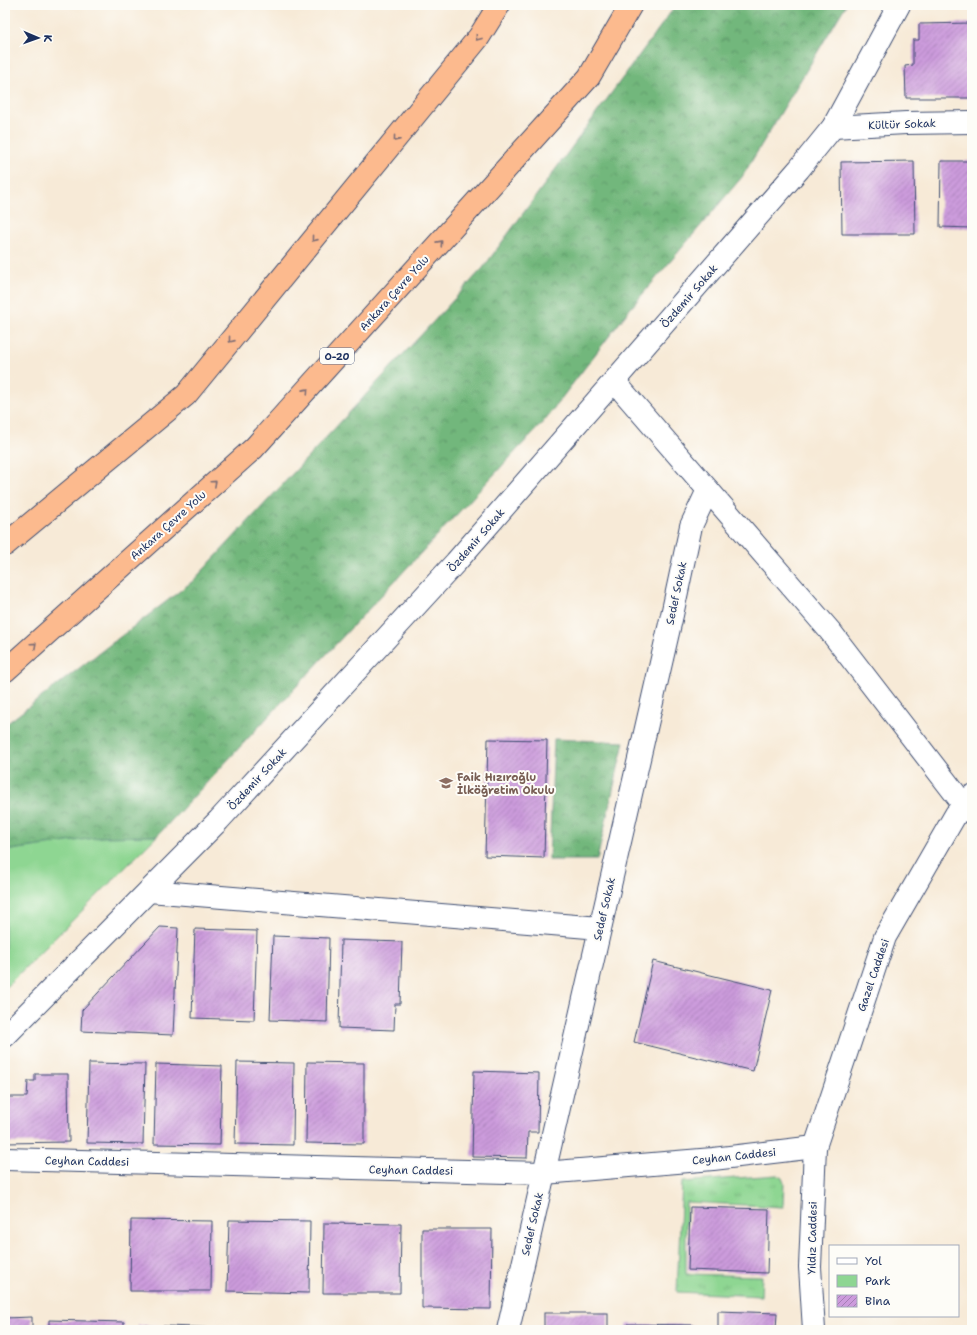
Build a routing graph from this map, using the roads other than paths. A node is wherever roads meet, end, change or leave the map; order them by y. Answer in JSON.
{"nodes":[{"id":1,"x":498,"y":5,"type":"edge"},
{"id":2,"x":631,"y":5,"type":"edge"},
{"id":3,"x":898,"y":5,"type":"edge"},
{"id":4,"x":972,"y":122,"type":"edge"},
{"id":5,"x":833,"y":127,"type":"junction"},
{"id":6,"x":614,"y":381,"type":"junction"},
{"id":7,"x":708,"y":490,"type":"junction"},
{"id":8,"x":5,"y":544,"type":"edge"},
{"id":9,"x":5,"y":671,"type":"edge"},
{"id":10,"x":969,"y":805,"type":"edge"},
{"id":11,"x":149,"y":891,"type":"junction"},
{"id":12,"x":600,"y":928,"type":"junction"},
{"id":13,"x":5,"y":1036,"type":"edge"},
{"id":14,"x":815,"y":1147,"type":"junction"},
{"id":15,"x":5,"y":1159,"type":"edge"},
{"id":16,"x":544,"y":1173,"type":"junction"},
{"id":17,"x":508,"y":1330,"type":"edge"},
{"id":18,"x":814,"y":1330,"type":"edge"}],
"edges":[{"from":1,"to":8,"type":"highway","one_way":true},
{"from":9,"to":2,"type":"highway","name":"Ankara Çevre Yolu","number":"O-20","one_way":true},
{"from":3,"to":5,"type":"street","name":"Özdemir Sokak"},
{"from":4,"to":5,"type":"street","name":"Kültür Sokak"},
{"from":5,"to":6,"type":"street","name":"Özdemir Sokak"},
{"from":6,"to":7,"type":"street"},
{"from":6,"to":11,"type":"street","name":"Özdemir Sokak"},
{"from":7,"to":10,"type":"street"},
{"from":7,"to":12,"type":"street","name":"Sedef Sokak"},
{"from":10,"to":14,"type":"street","name":"Gazel Caddesi"},
{"from":11,"to":12,"type":"street"},
{"from":11,"to":13,"type":"street","name":"Özdemir Sokak"},
{"from":12,"to":16,"type":"street","name":"Sedef Sokak"},
{"from":14,"to":16,"type":"street","name":"Ceyhan Caddesi"},
{"from":14,"to":18,"type":"street","name":"Yıldız Caddesi"},
{"from":15,"to":16,"type":"street","name":"Ceyhan Caddesi"},
{"from":16,"to":17,"type":"street","name":"Sedef Sokak"}]}
